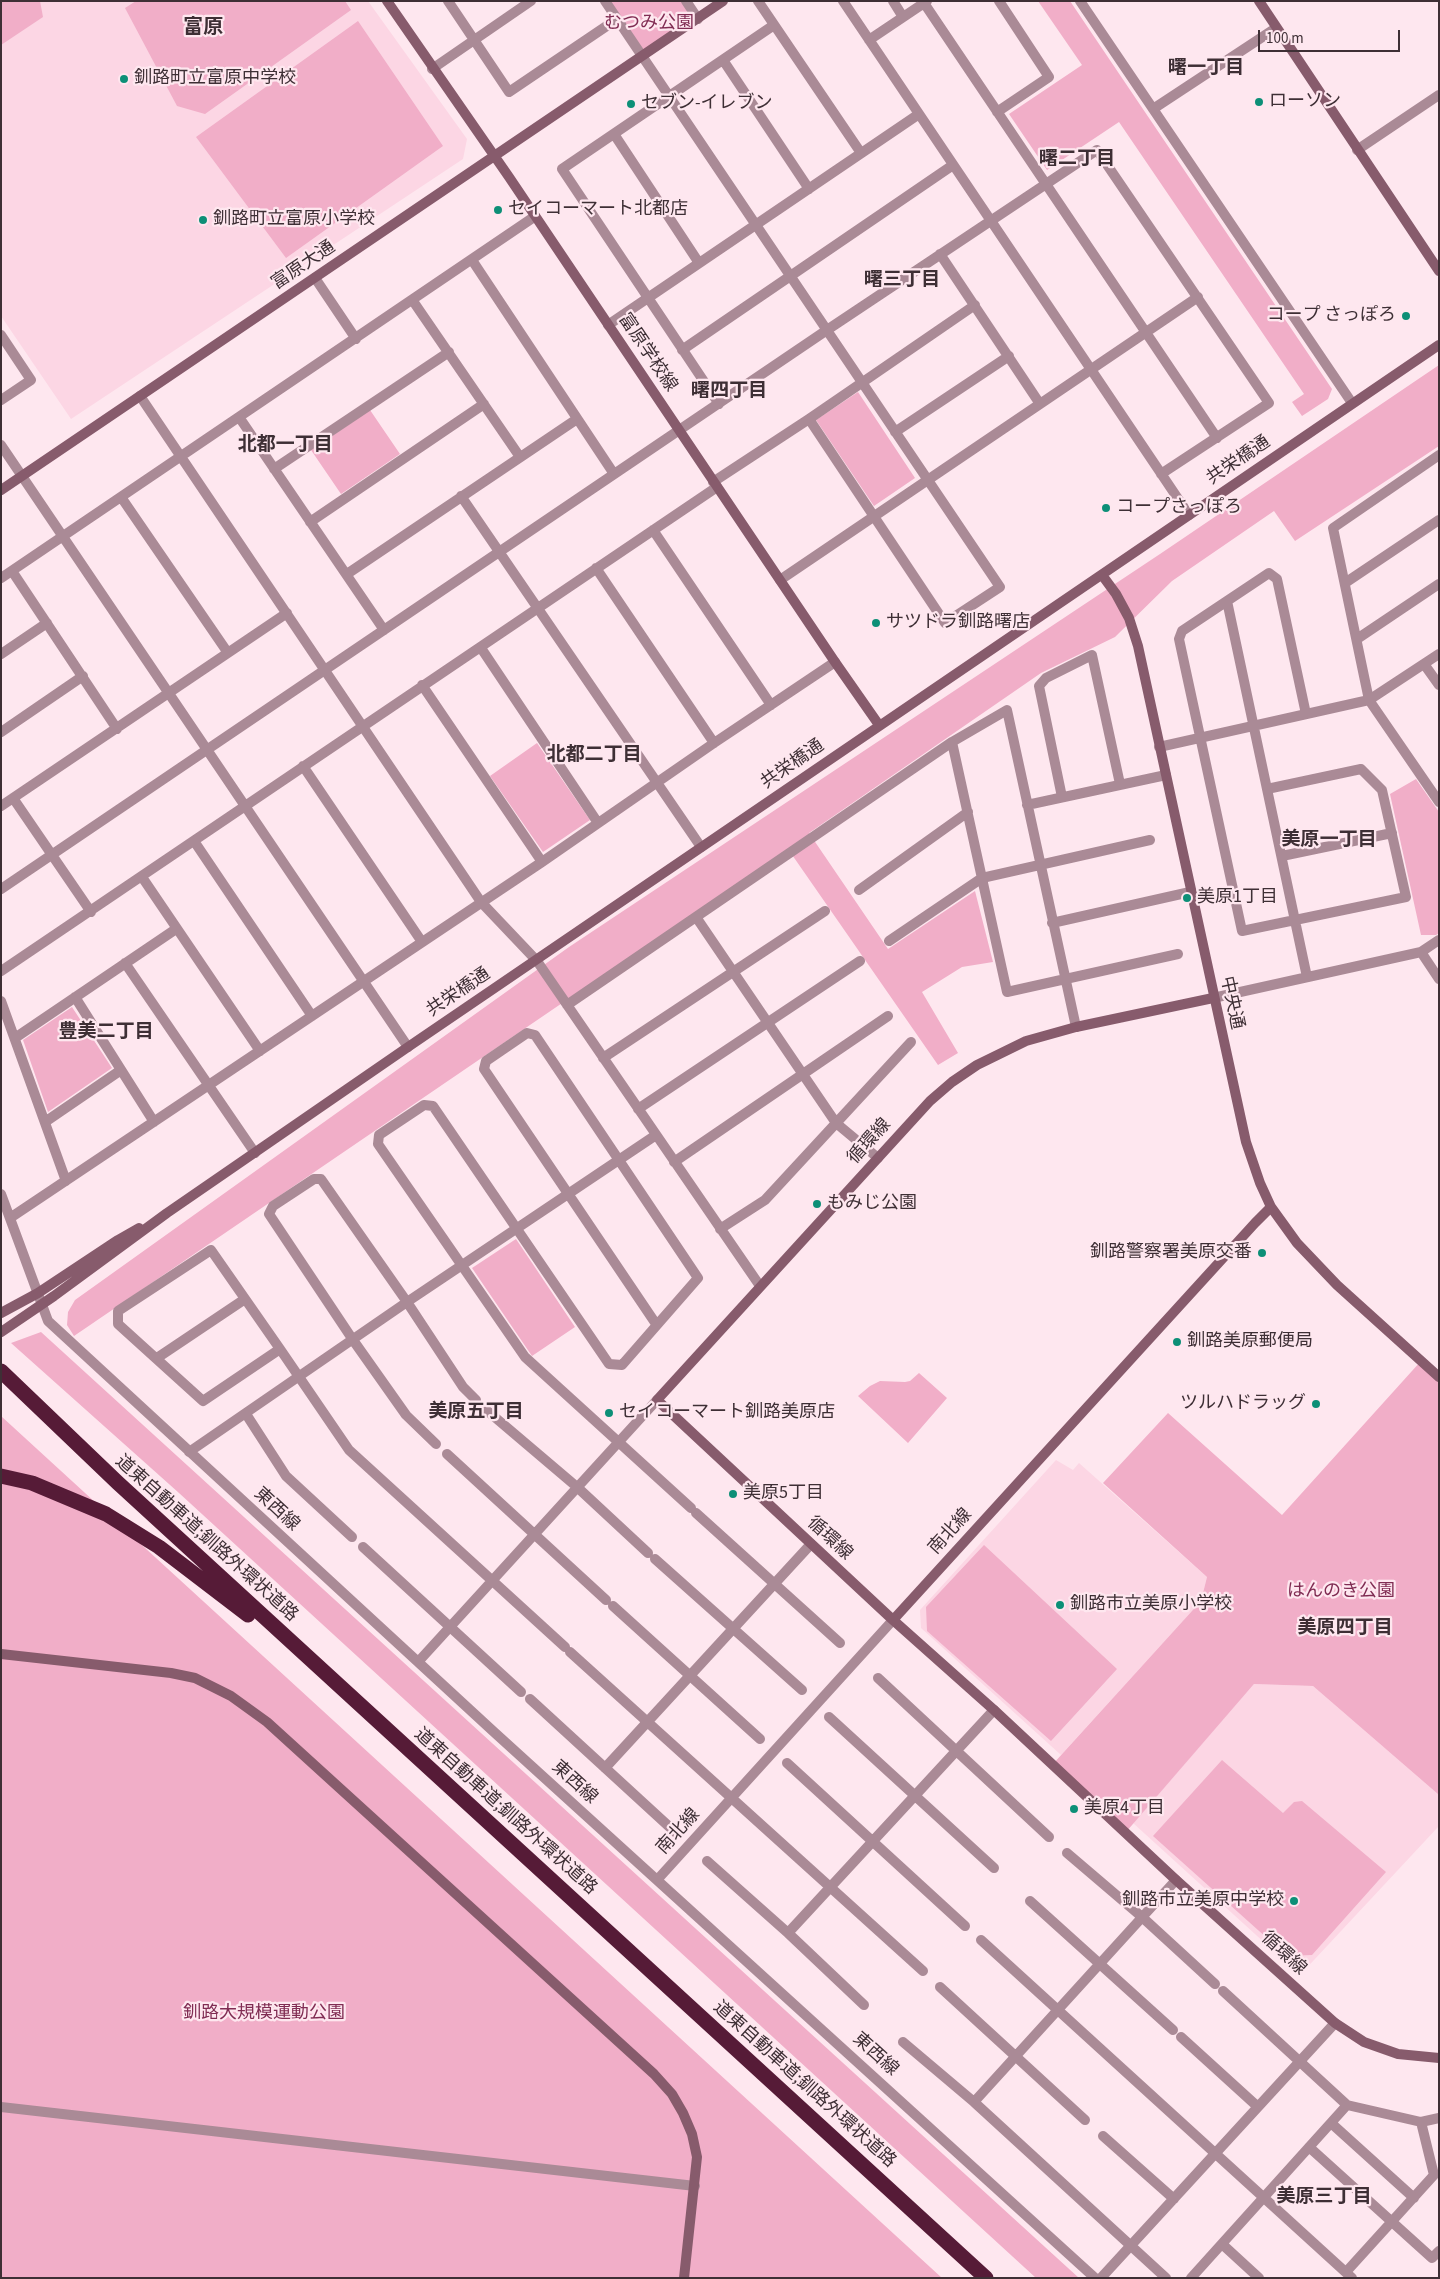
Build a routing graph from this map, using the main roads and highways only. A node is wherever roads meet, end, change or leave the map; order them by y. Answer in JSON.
{"nodes":[{"id":1,"x":1,"y":1371,"type":"edge"},
{"id":2,"x":1,"y":1382,"type":"edge"},
{"id":3,"x":1,"y":1476,"type":"edge"},
{"id":4,"x":248,"y":1615,"type":"junction"},
{"id":5,"x":977,"y":2278,"type":"edge"},
{"id":6,"x":986,"y":2278,"type":"edge"}],
"edges":[{"from":1,"to":6,"type":"highway","name":"道東自動車道;釧路外環状道路"},
{"from":2,"to":4,"type":"highway","name":"道東自動車道;釧路外環状道路"},
{"from":3,"to":4,"type":"highway"},
{"from":4,"to":5,"type":"highway","name":"道東自動車道;釧路外環状道路"}]}
